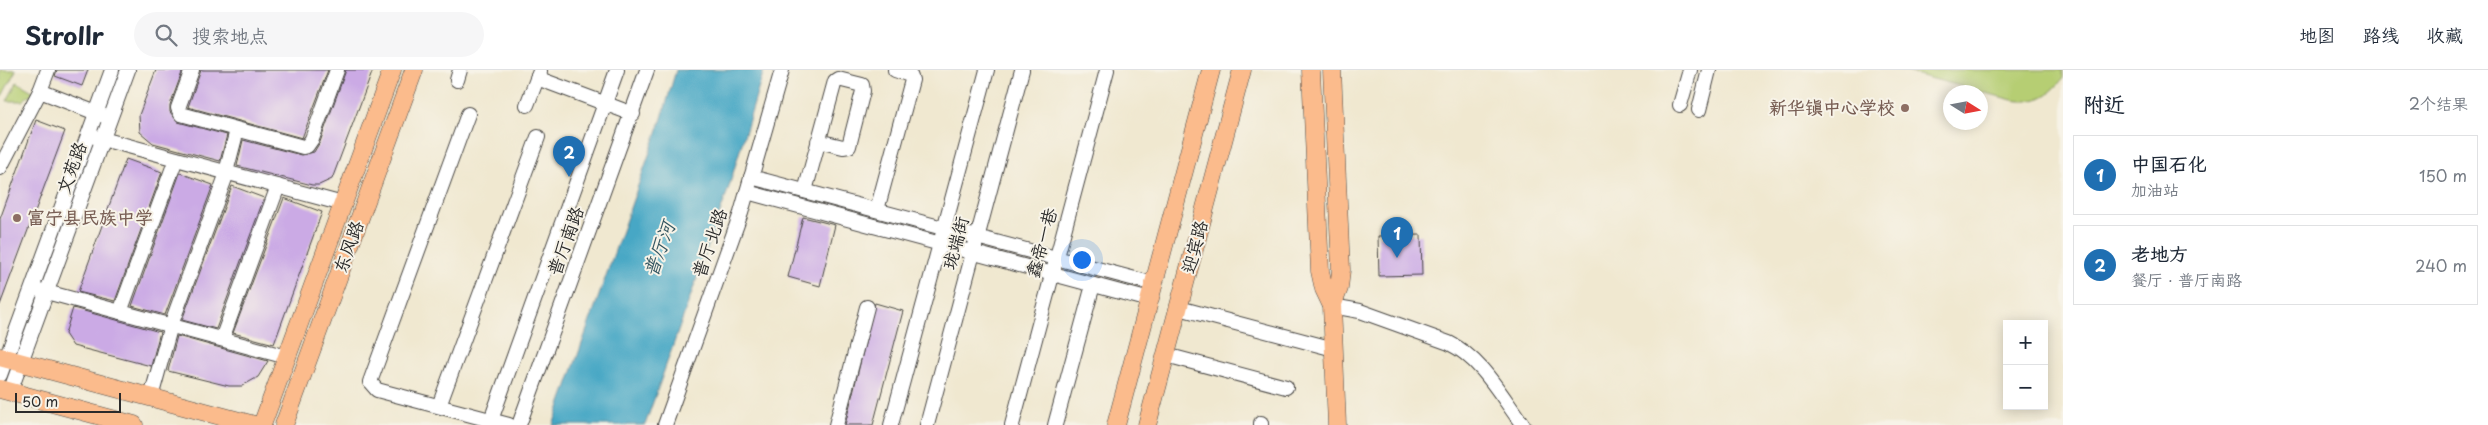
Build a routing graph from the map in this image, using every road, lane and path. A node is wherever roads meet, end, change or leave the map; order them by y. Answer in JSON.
{"nodes":[{"id":1,"x":48,"y":70,"type":"edge"},
{"id":2,"x":112,"y":70,"type":"edge"},
{"id":3,"x":128,"y":70,"type":"edge"},
{"id":4,"x":192,"y":70,"type":"edge"},
{"id":5,"x":337,"y":70,"type":"edge"},
{"id":6,"x":392,"y":70,"type":"edge"},
{"id":7,"x":414,"y":70,"type":"edge"},
{"id":8,"x":617,"y":70,"type":"edge"},
{"id":9,"x":647,"y":70,"type":"edge"},
{"id":10,"x":782,"y":70,"type":"edge"},
{"id":11,"x":895,"y":70,"type":"edge"},
{"id":12,"x":987,"y":70,"type":"edge"},
{"id":13,"x":1022,"y":70,"type":"edge"},
{"id":14,"x":1107,"y":70,"type":"edge"},
{"id":15,"x":1212,"y":70,"type":"edge"},
{"id":16,"x":1242,"y":70,"type":"edge"},
{"id":17,"x":1311,"y":70,"type":"edge"},
{"id":18,"x":1332,"y":70,"type":"edge"},
{"id":19,"x":1690,"y":70,"type":"edge"},
{"id":20,"x":1710,"y":70,"type":"edge"},
{"id":21,"x":538,"y":74,"type":"edge"},
{"id":22,"x":40,"y":91,"type":"junction"},
{"id":23,"x":606,"y":104,"type":"junction"},
{"id":24,"x":1680,"y":105,"type":"dead end"},
{"id":25,"x":527,"y":106,"type":"dead end"},
{"id":26,"x":1699,"y":110,"type":"dead end"},
{"id":27,"x":468,"y":114,"type":"dead end"},
{"id":28,"x":633,"y":114,"type":"junction"},
{"id":29,"x":104,"y":116,"type":"dead end"},
{"id":30,"x":237,"y":130,"type":"junction"},
{"id":31,"x":88,"y":136,"type":"junction"},
{"id":32,"x":538,"y":137,"type":"dead end"},
{"id":33,"x":102,"y":139,"type":"junction"},
{"id":34,"x":818,"y":141,"type":"junction"},
{"id":35,"x":176,"y":159,"type":"junction"},
{"id":36,"x":0,"y":168,"type":"edge"},
{"id":37,"x":226,"y":173,"type":"junction"},
{"id":38,"x":751,"y":177,"type":"junction"},
{"id":39,"x":278,"y":186,"type":"junction"},
{"id":40,"x":805,"y":191,"type":"junction"},
{"id":41,"x":747,"y":192,"type":"junction"},
{"id":42,"x":343,"y":204,"type":"junction"},
{"id":43,"x":877,"y":210,"type":"junction"},
{"id":44,"x":944,"y":228,"type":"junction"},
{"id":45,"x":977,"y":237,"type":"junction"},
{"id":46,"x":940,"y":244,"type":"junction"},
{"id":47,"x":973,"y":252,"type":"junction"},
{"id":48,"x":1057,"y":258,"type":"junction"},
{"id":49,"x":1053,"y":274,"type":"junction"},
{"id":50,"x":1093,"y":285,"type":"junction"},
{"id":51,"x":32,"y":288,"type":"junction"},
{"id":52,"x":46,"y":292,"type":"junction"},
{"id":53,"x":1152,"y":292,"type":"junction"},
{"id":54,"x":1332,"y":306,"type":"junction"},
{"id":55,"x":867,"y":307,"type":"dead end"},
{"id":56,"x":1178,"y":308,"type":"junction"},
{"id":57,"x":120,"y":312,"type":"junction"},
{"id":58,"x":171,"y":325,"type":"junction"},
{"id":59,"x":222,"y":339,"type":"junction"},
{"id":60,"x":1334,"y":349,"type":"junction"},
{"id":61,"x":1166,"y":355,"type":"junction"},
{"id":62,"x":287,"y":356,"type":"junction"},
{"id":63,"x":7,"y":363,"type":"edge"},
{"id":64,"x":1286,"y":387,"type":"dead end"},
{"id":65,"x":5,"y":390,"type":"edge"},
{"id":66,"x":151,"y":397,"type":"junction"},
{"id":67,"x":439,"y":406,"type":"junction"},
{"id":68,"x":492,"y":420,"type":"junction"},
{"id":69,"x":134,"y":425,"type":"edge"},
{"id":70,"x":254,"y":425,"type":"edge"},
{"id":71,"x":262,"y":425,"type":"edge"},
{"id":72,"x":284,"y":425,"type":"edge"},
{"id":73,"x":509,"y":425,"type":"edge"},
{"id":74,"x":519,"y":425,"type":"edge"},
{"id":75,"x":665,"y":425,"type":"edge"},
{"id":76,"x":836,"y":425,"type":"edge"},
{"id":77,"x":892,"y":425,"type":"edge"},
{"id":78,"x":927,"y":425,"type":"edge"},
{"id":79,"x":1012,"y":425,"type":"edge"},
{"id":80,"x":1055,"y":425,"type":"edge"},
{"id":81,"x":1116,"y":425,"type":"edge"},
{"id":82,"x":1147,"y":425,"type":"edge"},
{"id":83,"x":1337,"y":425,"type":"edge"},
{"id":84,"x":1523,"y":425,"type":"edge"}],
"edges":[{"from":1,"to":22,"type":"street"},
{"from":2,"to":31,"type":"street","name":"文苑路"},
{"from":3,"to":33,"type":"street","name":"文苑路"},
{"from":4,"to":30,"type":"street"},
{"from":5,"to":30,"type":"street"},
{"from":6,"to":42,"type":"main road","name":"东风路"},
{"from":7,"to":72,"type":"main road","name":"东风路"},
{"from":8,"to":23,"type":"street"},
{"from":9,"to":28,"type":"street","name":"普厅南路"},
{"from":10,"to":38,"type":"street","name":"普厅北路"},
{"from":11,"to":43,"type":"street"},
{"from":12,"to":44,"type":"street","name":"珑端街"},
{"from":13,"to":45,"type":"street","name":"珑端街"},
{"from":14,"to":48,"type":"street","name":"鑫帝一巷"},
{"from":15,"to":53,"type":"main road","name":"迎宾路"},
{"from":16,"to":56,"type":"main road","name":"迎宾路"},
{"from":17,"to":54,"type":"main road"},
{"from":18,"to":54,"type":"main road"},
{"from":19,"to":24,"type":"street"},
{"from":20,"to":26,"type":"street"},
{"from":21,"to":23,"type":"street"},
{"from":21,"to":25,"type":"street"},
{"from":22,"to":29,"type":"street"},
{"from":22,"to":36,"type":"street"},
{"from":23,"to":28,"type":"street"},
{"from":23,"to":68,"type":"street"},
{"from":27,"to":67,"type":"street"},
{"from":28,"to":74,"type":"street","name":"普厅南路"},
{"from":30,"to":37,"type":"street"},
{"from":31,"to":33,"type":"street"},
{"from":31,"to":51,"type":"street","name":"文苑路"},
{"from":32,"to":67,"type":"street"},
{"from":33,"to":35,"type":"street"},
{"from":33,"to":52,"type":"street","name":"文苑路"},
{"from":34,"to":34,"type":"street"},
{"from":34,"to":40,"type":"street"},
{"from":35,"to":37,"type":"street"},
{"from":35,"to":57,"type":"street"},
{"from":37,"to":39,"type":"street"},
{"from":37,"to":58,"type":"street"},
{"from":38,"to":40,"type":"street"},
{"from":38,"to":41,"type":"street","name":"普厅北路"},
{"from":39,"to":42,"type":"street"},
{"from":39,"to":59,"type":"street"},
{"from":40,"to":43,"type":"street"},
{"from":41,"to":46,"type":"street"},
{"from":41,"to":75,"type":"street","name":"普厅北路"},
{"from":42,"to":62,"type":"main road","name":"东风路"},
{"from":43,"to":44,"type":"street"},
{"from":44,"to":45,"type":"street"},
{"from":44,"to":46,"type":"street","name":"珑端街"},
{"from":45,"to":47,"type":"street","name":"珑端街"},
{"from":45,"to":48,"type":"street"},
{"from":46,"to":47,"type":"street"},
{"from":46,"to":77,"type":"street","name":"珑端街"},
{"from":47,"to":49,"type":"street"},
{"from":47,"to":78,"type":"street","name":"珑端街"},
{"from":48,"to":49,"type":"street","name":"鑫帝一巷"},
{"from":48,"to":53,"type":"street"},
{"from":49,"to":50,"type":"street"},
{"from":49,"to":79,"type":"street","name":"鑫帝一巷"},
{"from":50,"to":53,"type":"street"},
{"from":50,"to":80,"type":"street"},
{"from":51,"to":52,"type":"street"},
{"from":51,"to":63,"type":"street","name":"文苑路"},
{"from":52,"to":57,"type":"street"},
{"from":52,"to":63,"type":"street","name":"文苑路"},
{"from":53,"to":81,"type":"main road","name":"迎宾路"},
{"from":54,"to":60,"type":"main road"},
{"from":54,"to":84,"type":"street"},
{"from":55,"to":76,"type":"street"},
{"from":56,"to":60,"type":"street"},
{"from":56,"to":61,"type":"main road","name":"迎宾路"},
{"from":57,"to":58,"type":"street"},
{"from":58,"to":59,"type":"street"},
{"from":58,"to":66,"type":"street"},
{"from":59,"to":62,"type":"street"},
{"from":60,"to":83,"type":"main road"},
{"from":61,"to":64,"type":"street"},
{"from":61,"to":82,"type":"main road","name":"迎宾路"},
{"from":62,"to":71,"type":"main road","name":"东风路"},
{"from":63,"to":65,"type":"street","name":"文苑路"},
{"from":63,"to":66,"type":"main road"},
{"from":65,"to":69,"type":"main road"},
{"from":66,"to":70,"type":"main road"},
{"from":67,"to":68,"type":"street"},
{"from":68,"to":73,"type":"street"}]}
